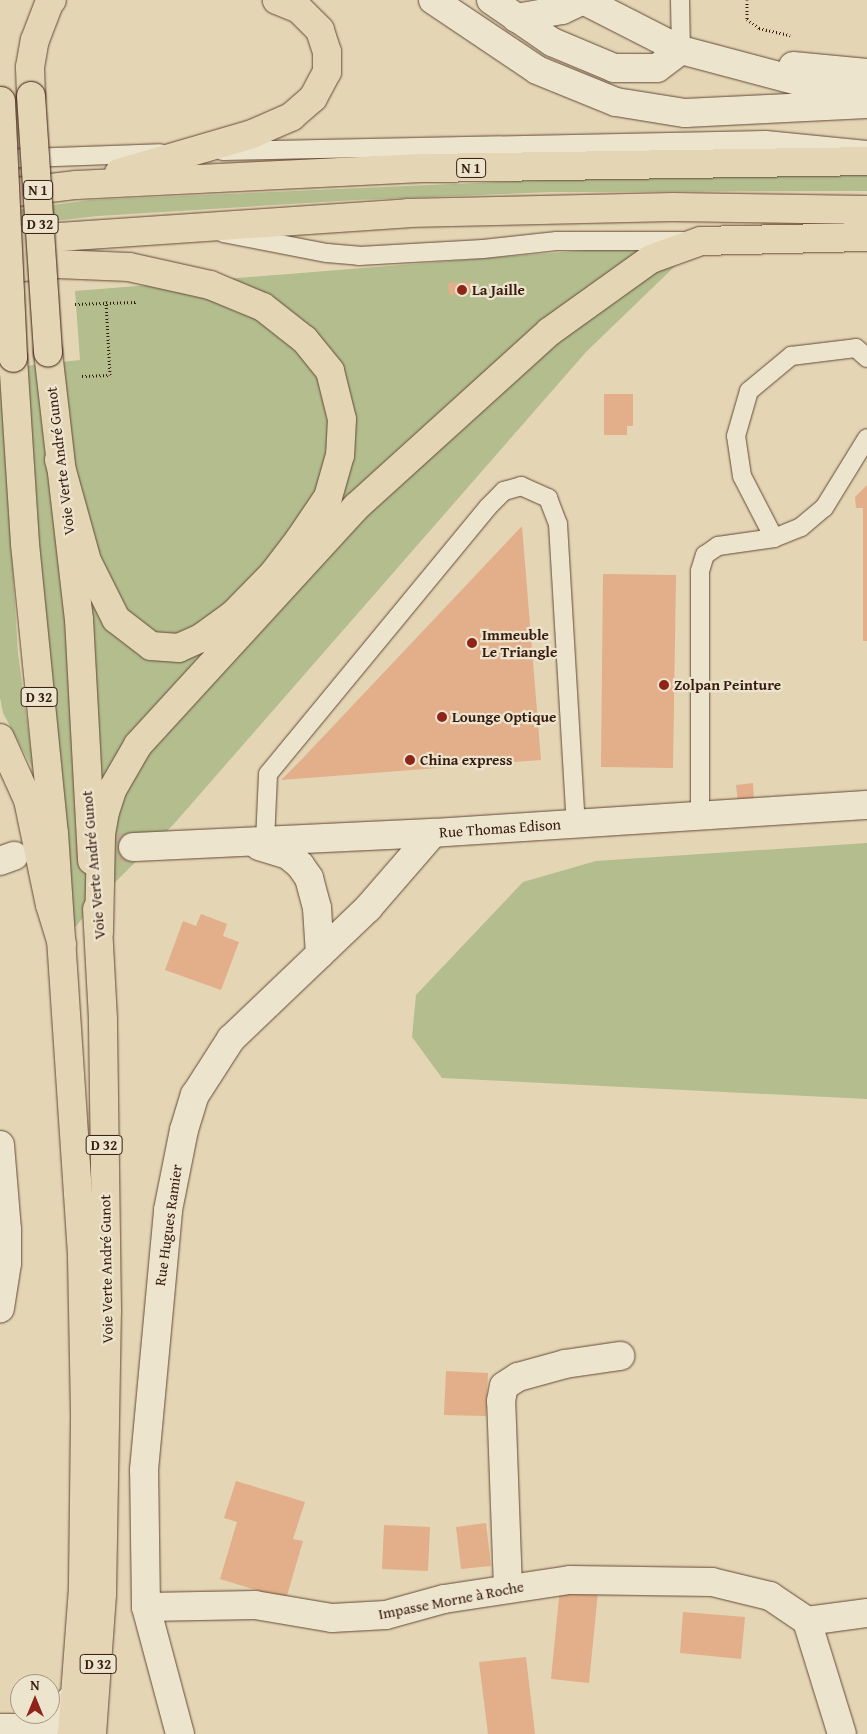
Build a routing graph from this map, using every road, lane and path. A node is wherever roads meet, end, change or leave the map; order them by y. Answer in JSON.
{"nodes":[{"id":1,"x":51,"y":0,"type":"edge"},
{"id":2,"x":277,"y":0,"type":"edge"},
{"id":3,"x":432,"y":0,"type":"edge"},
{"id":4,"x":490,"y":0,"type":"edge"},
{"id":5,"x":583,"y":0,"type":"edge"},
{"id":6,"x":680,"y":0,"type":"edge"},
{"id":7,"x":516,"y":18,"type":"junction"},
{"id":8,"x":681,"y":50,"type":"junction"},
{"id":9,"x":717,"y":58,"type":"junction"},
{"id":10,"x":867,"y":73,"type":"edge"},
{"id":11,"x":0,"y":98,"type":"edge"},
{"id":12,"x":867,"y":100,"type":"edge"},
{"id":13,"x":867,"y":104,"type":"edge"},
{"id":14,"x":867,"y":150,"type":"edge"},
{"id":15,"x":191,"y":151,"type":"junction"},
{"id":16,"x":0,"y":159,"type":"edge"},
{"id":17,"x":867,"y":161,"type":"edge"},
{"id":18,"x":76,"y":185,"type":"junction"},
{"id":19,"x":0,"y":194,"type":"edge"},
{"id":20,"x":867,"y":210,"type":"edge"},
{"id":21,"x":188,"y":226,"type":"junction"},
{"id":22,"x":867,"y":237,"type":"edge"},
{"id":23,"x":0,"y":241,"type":"edge"},
{"id":24,"x":701,"y":241,"type":"junction"},
{"id":25,"x":0,"y":269,"type":"edge"},
{"id":26,"x":106,"y":301,"type":"dead end"},
{"id":27,"x":867,"y":358,"type":"edge"},
{"id":28,"x":74,"y":376,"type":"dead end"},
{"id":29,"x":867,"y":438,"type":"edge"},
{"id":30,"x":59,"y":460,"type":"junction"},
{"id":31,"x":774,"y":538,"type":"junction"},
{"id":32,"x":0,"y":738,"type":"edge"},
{"id":33,"x":867,"y":805,"type":"edge"},
{"id":34,"x":700,"y":816,"type":"junction"},
{"id":35,"x":576,"y":824,"type":"junction"},
{"id":36,"x":433,"y":833,"type":"junction"},
{"id":37,"x":254,"y":841,"type":"junction"},
{"id":38,"x":133,"y":847,"type":"tunnel mouth"},
{"id":39,"x":99,"y":932,"type":"junction"},
{"id":40,"x":62,"y":944,"type":"junction"},
{"id":41,"x":320,"y":954,"type":"junction"},
{"id":42,"x":0,"y":1145,"type":"edge"},
{"id":43,"x":0,"y":1308,"type":"edge"},
{"id":44,"x":620,"y":1356,"type":"dead end"},
{"id":45,"x":508,"y":1588,"type":"junction"},
{"id":46,"x":92,"y":1607,"type":"junction"},
{"id":47,"x":146,"y":1607,"type":"junction"},
{"id":48,"x":867,"y":1613,"type":"edge"},
{"id":49,"x":807,"y":1621,"type":"junction"},
{"id":50,"x":75,"y":1695,"type":"junction"},
{"id":51,"x":173,"y":1708,"type":"junction"},
{"id":52,"x":0,"y":1728,"type":"edge"},
{"id":53,"x":89,"y":1732,"type":"edge"},
{"id":54,"x":160,"y":1734,"type":"edge"},
{"id":55,"x":180,"y":1734,"type":"edge"},
{"id":56,"x":842,"y":1734,"type":"edge"}],
"edges":[{"from":1,"to":30,"type":"main road","name":"Voie Verte André Gunot","number":"D 32","bridge":true},
{"from":2,"to":15,"type":"main road"},
{"from":3,"to":13,"type":"street"},
{"from":4,"to":7,"type":"street"},
{"from":5,"to":7,"type":"street"},
{"from":5,"to":8,"type":"street"},
{"from":6,"to":8,"type":"lane"},
{"from":7,"to":8,"type":"street"},
{"from":8,"to":9,"type":"street"},
{"from":9,"to":10,"type":"street"},
{"from":9,"to":12,"type":"street"},
{"from":11,"to":40,"type":"main road","name":"Voie Verte André Gunot","number":"D 32","bridge":true},
{"from":14,"to":15,"type":"lane"},
{"from":15,"to":16,"type":"lane"},
{"from":15,"to":18,"type":"main road"},
{"from":17,"to":18,"type":"main road","number":"N 1"},
{"from":18,"to":19,"type":"main road","number":"N 1"},
{"from":20,"to":21,"type":"main road"},
{"from":21,"to":23,"type":"main road"},
{"from":21,"to":24,"type":"lane"},
{"from":22,"to":24,"type":"main road"},
{"from":24,"to":39,"type":"main road"},
{"from":25,"to":30,"type":"main road"},
{"from":26,"to":28,"type":"path"},
{"from":27,"to":31,"type":"lane"},
{"from":29,"to":31,"type":"lane"},
{"from":30,"to":39,"type":"main road","name":"Voie Verte André Gunot","number":"D 32"},
{"from":31,"to":34,"type":"lane"},
{"from":32,"to":40,"type":"main road"},
{"from":33,"to":34,"type":"street","name":"Rue Thomas Edison"},
{"from":34,"to":35,"type":"street","name":"Rue Thomas Edison"},
{"from":35,"to":36,"type":"street","name":"Rue Thomas Edison"},
{"from":35,"to":37,"type":"lane"},
{"from":36,"to":37,"type":"street","name":"Rue Thomas Edison"},
{"from":36,"to":41,"type":"street","name":"Rue Hugues Ramier"},
{"from":37,"to":38,"type":"street","name":"Rue Thomas Edison"},
{"from":37,"to":41,"type":"street"},
{"from":39,"to":46,"type":"main road","name":"Voie Verte André Gunot","number":"D 32"},
{"from":40,"to":46,"type":"main road","name":"Voie Verte André Gunot","number":"D 32"},
{"from":41,"to":47,"type":"street","name":"Rue Hugues Ramier"},
{"from":42,"to":43,"type":"street"},
{"from":44,"to":45,"type":"street"},
{"from":45,"to":47,"type":"street","name":"Impasse Morne à Roche"},
{"from":45,"to":49,"type":"street","name":"Impasse Morne à Roche"},
{"from":46,"to":50,"type":"main road","name":"Voie Verte André Gunot","number":"D 32"},
{"from":46,"to":53,"type":"main road","name":"Voie Verte André Gunot","number":"D 32"},
{"from":47,"to":51,"type":"street","name":"Rue Hugues Ramier"},
{"from":48,"to":49,"type":"street"},
{"from":49,"to":56,"type":"street"},
{"from":50,"to":52,"type":"street"},
{"from":50,"to":53,"type":"main road","name":"Voie Verte André Gunot","number":"D 32"},
{"from":51,"to":54,"type":"street"},
{"from":51,"to":55,"type":"street","name":"Rue Hugues Ramier"}]}
